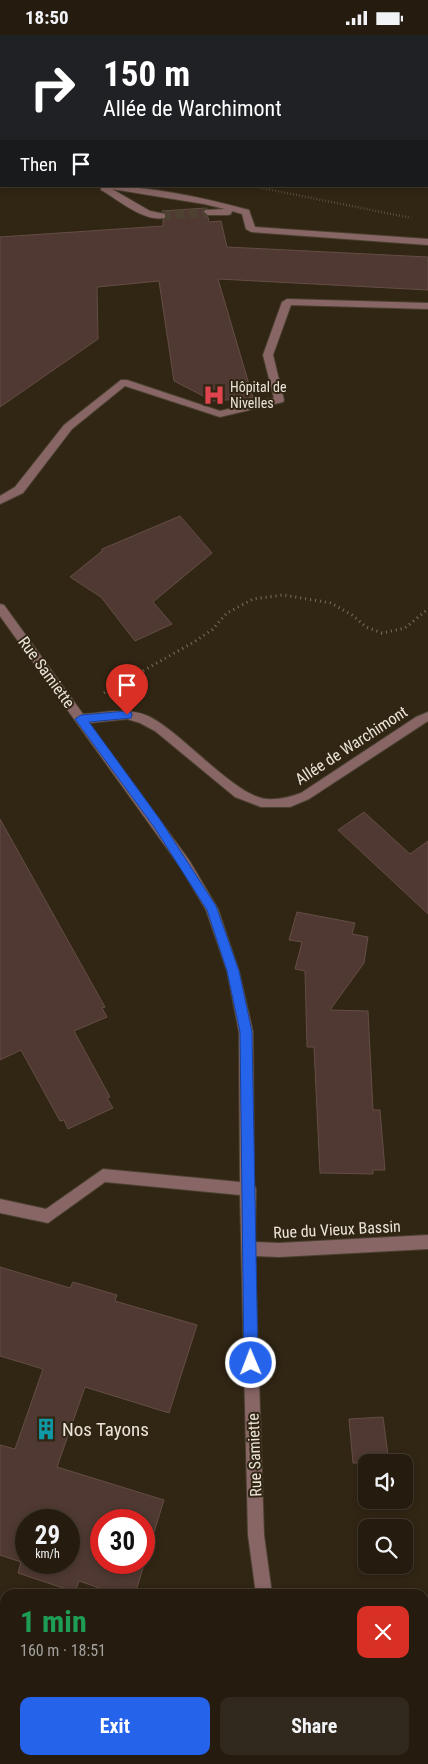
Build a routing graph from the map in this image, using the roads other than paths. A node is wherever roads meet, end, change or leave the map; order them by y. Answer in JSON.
{"nodes":[{"id":1,"x":104,"y":187,"type":"edge"},
{"id":2,"x":115,"y":187,"type":"edge"},
{"id":3,"x":208,"y":212,"type":"tunnel mouth"},
{"id":4,"x":246,"y":212,"type":"junction"},
{"id":5,"x":162,"y":216,"type":"tunnel mouth"},
{"id":6,"x":428,"y":242,"type":"edge"},
{"id":7,"x":428,"y":306,"type":"edge"},
{"id":8,"x":0,"y":500,"type":"edge"},
{"id":9,"x":0,"y":608,"type":"edge"},
{"id":10,"x":77,"y":715,"type":"junction"},
{"id":11,"x":428,"y":716,"type":"edge"},
{"id":12,"x":249,"y":1189,"type":"junction"},
{"id":13,"x":0,"y":1206,"type":"edge"},
{"id":14,"x":428,"y":1242,"type":"edge"},
{"id":15,"x":248,"y":1249,"type":"junction"},
{"id":16,"x":263,"y":1589,"type":"edge"}],
"edges":[{"from":1,"to":5,"type":"street"},
{"from":2,"to":4,"type":"street"},
{"from":3,"to":4,"type":"street"},
{"from":4,"to":6,"type":"street"},
{"from":7,"to":8,"type":"street"},
{"from":9,"to":10,"type":"street","name":"Rue Samiette"},
{"from":10,"to":11,"type":"street","name":"Allée de Warchimont"},
{"from":10,"to":12,"type":"street","name":"Rue Samiette"},
{"from":12,"to":13,"type":"street"},
{"from":12,"to":15,"type":"street","name":"Rue Samiette"},
{"from":14,"to":15,"type":"street","name":"Rue du Vieux Bassin"},
{"from":15,"to":16,"type":"street","name":"Rue Samiette"}]}
